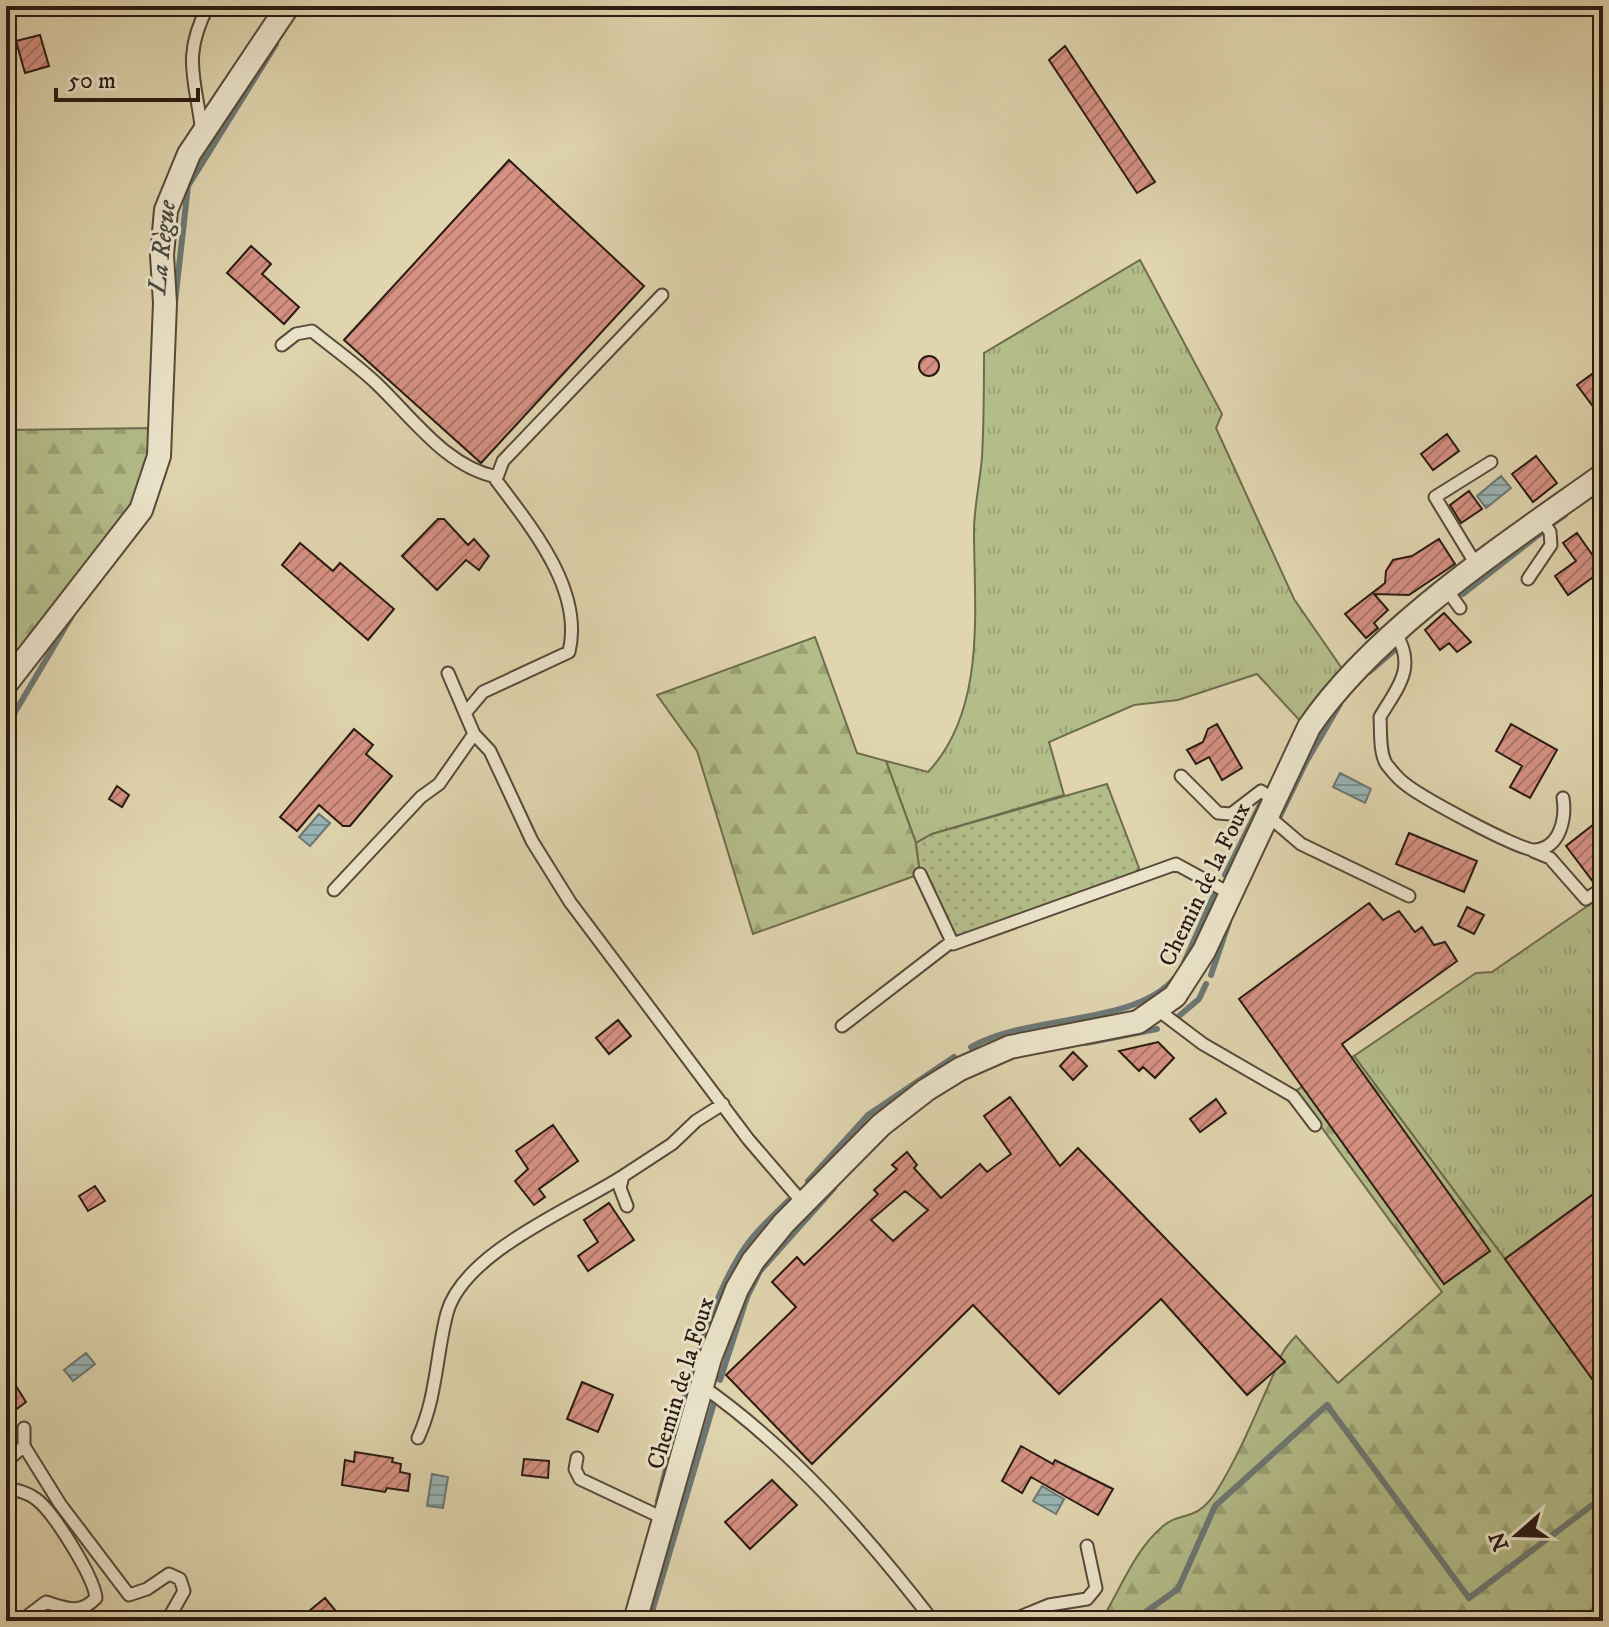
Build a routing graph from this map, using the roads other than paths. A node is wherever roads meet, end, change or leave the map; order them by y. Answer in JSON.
{"nodes":[{"id":1,"x":208,"y":6,"type":"edge"},
{"id":2,"x":288,"y":6,"type":"edge"},
{"id":3,"x":202,"y":135,"type":"junction"},
{"id":4,"x":662,"y":295,"type":"dead end"},
{"id":5,"x":282,"y":345,"type":"dead end"},
{"id":6,"x":1491,"y":462,"type":"dead end"},
{"id":7,"x":1603,"y":475,"type":"edge"},
{"id":8,"x":497,"y":477,"type":"junction"},
{"id":9,"x":1541,"y":519,"type":"junction"},
{"id":10,"x":1477,"y":566,"type":"junction"},
{"id":11,"x":1528,"y":579,"type":"dead end"},
{"id":12,"x":1396,"y":634,"type":"junction"},
{"id":13,"x":448,"y":673,"type":"dead end"},
{"id":14,"x":6,"y":684,"type":"edge"},
{"id":15,"x":467,"y":711,"type":"junction"},
{"id":16,"x":474,"y":734,"type":"junction"},
{"id":17,"x":1181,"y":776,"type":"dead end"},
{"id":18,"x":1563,"y":798,"type":"dead end"},
{"id":19,"x":1270,"y":807,"type":"junction"},
{"id":20,"x":1533,"y":851,"type":"junction"},
{"id":21,"x":920,"y":874,"type":"dead end"},
{"id":22,"x":1603,"y":888,"type":"edge"},
{"id":23,"x":334,"y":890,"type":"dead end"},
{"id":24,"x":1229,"y":893,"type":"junction"},
{"id":25,"x":1409,"y":896,"type":"dead end"},
{"id":26,"x":951,"y":942,"type":"junction"},
{"id":27,"x":1158,"y":1010,"type":"junction"},
{"id":28,"x":842,"y":1026,"type":"dead end"},
{"id":29,"x":723,"y":1104,"type":"junction"},
{"id":30,"x":1315,"y":1125,"type":"dead end"},
{"id":31,"x":623,"y":1176,"type":"junction"},
{"id":32,"x":803,"y":1203,"type":"junction"},
{"id":33,"x":627,"y":1206,"type":"dead end"},
{"id":34,"x":702,"y":1386,"type":"junction"},
{"id":35,"x":24,"y":1428,"type":"dead end"},
{"id":36,"x":418,"y":1438,"type":"dead end"},
{"id":37,"x":24,"y":1446,"type":"junction"},
{"id":38,"x":577,"y":1458,"type":"dead end"},
{"id":39,"x":6,"y":1462,"type":"edge"},
{"id":40,"x":6,"y":1488,"type":"edge"},
{"id":41,"x":665,"y":1519,"type":"junction"},
{"id":42,"x":1087,"y":1546,"type":"dead end"},
{"id":43,"x":638,"y":1620,"type":"edge"},
{"id":44,"x":21,"y":1621,"type":"edge"},
{"id":45,"x":167,"y":1621,"type":"edge"},
{"id":46,"x":933,"y":1621,"type":"edge"},
{"id":47,"x":1010,"y":1621,"type":"edge"}],
"edges":[{"from":1,"to":3,"type":"lane"},
{"from":2,"to":3,"type":"street"},
{"from":3,"to":14,"type":"street"},
{"from":4,"to":8,"type":"lane"},
{"from":5,"to":8,"type":"lane"},
{"from":6,"to":10,"type":"lane"},
{"from":7,"to":9,"type":"street","name":"Chemin de la Foux"},
{"from":8,"to":15,"type":"lane"},
{"from":9,"to":10,"type":"street","name":"Chemin de la Foux"},
{"from":9,"to":11,"type":"lane"},
{"from":10,"to":12,"type":"street","name":"Chemin de la Foux"},
{"from":12,"to":19,"type":"street","name":"Chemin de la Foux"},
{"from":12,"to":20,"type":"lane"},
{"from":13,"to":15,"type":"lane"},
{"from":15,"to":16,"type":"lane"},
{"from":16,"to":23,"type":"lane"},
{"from":16,"to":29,"type":"lane"},
{"from":17,"to":19,"type":"lane"},
{"from":18,"to":20,"type":"lane"},
{"from":19,"to":24,"type":"street","name":"Chemin de la Foux"},
{"from":19,"to":25,"type":"lane"},
{"from":20,"to":22,"type":"lane"},
{"from":21,"to":26,"type":"lane"},
{"from":24,"to":26,"type":"lane"},
{"from":24,"to":27,"type":"street","name":"Chemin de la Foux"},
{"from":26,"to":28,"type":"lane"},
{"from":27,"to":30,"type":"lane"},
{"from":27,"to":32,"type":"street","name":"Chemin de la Foux"},
{"from":29,"to":31,"type":"lane"},
{"from":29,"to":32,"type":"lane"},
{"from":31,"to":33,"type":"lane"},
{"from":31,"to":36,"type":"lane"},
{"from":32,"to":34,"type":"street","name":"Chemin de la Foux"},
{"from":34,"to":41,"type":"street","name":"Chemin de la Foux"},
{"from":34,"to":46,"type":"lane"},
{"from":35,"to":37,"type":"lane"},
{"from":37,"to":39,"type":"lane"},
{"from":37,"to":45,"type":"lane"},
{"from":38,"to":41,"type":"lane"},
{"from":40,"to":44,"type":"lane"},
{"from":41,"to":43,"type":"street","name":"Chemin de la Foux"},
{"from":42,"to":47,"type":"lane"}]}
